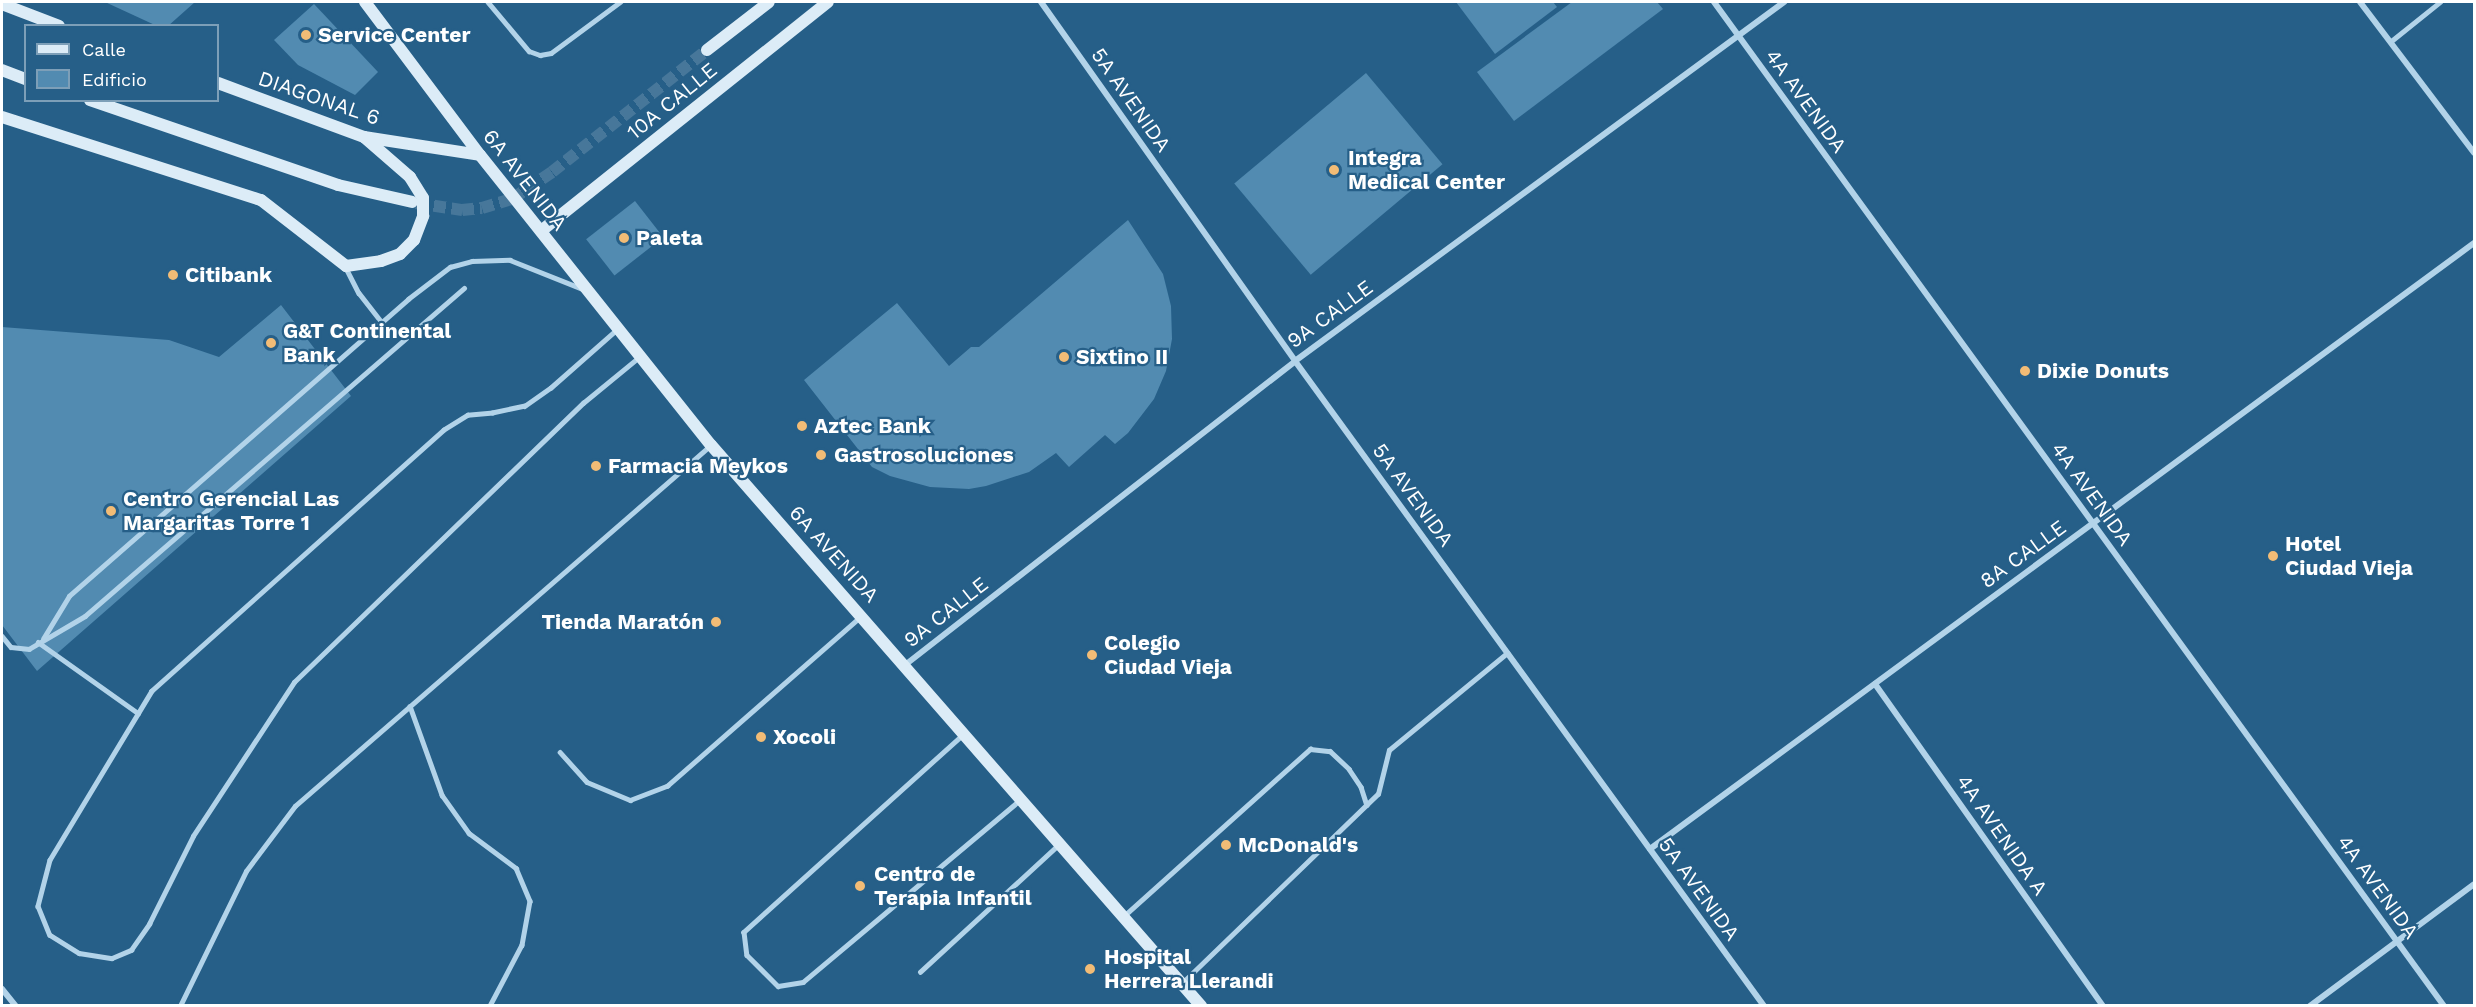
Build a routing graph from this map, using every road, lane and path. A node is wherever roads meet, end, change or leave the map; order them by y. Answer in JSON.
{"nodes":[{"id":1,"x":365,"y":2,"type":"edge"},
{"id":2,"x":488,"y":2,"type":"edge"},
{"id":3,"x":620,"y":2,"type":"edge"},
{"id":4,"x":769,"y":2,"type":"edge"},
{"id":5,"x":828,"y":2,"type":"edge"},
{"id":6,"x":1041,"y":2,"type":"edge"},
{"id":7,"x":1714,"y":2,"type":"edge"},
{"id":8,"x":1784,"y":2,"type":"edge"},
{"id":9,"x":2360,"y":2,"type":"edge"},
{"id":10,"x":2440,"y":2,"type":"edge"},
{"id":11,"x":2,"y":4,"type":"edge"},
{"id":12,"x":54,"y":24,"type":"edge"},
{"id":13,"x":1738,"y":35,"type":"junction"},
{"id":14,"x":2390,"y":42,"type":"junction"},
{"id":15,"x":707,"y":50,"type":"tunnel mouth"},
{"id":16,"x":2,"y":70,"type":"edge"},
{"id":17,"x":24,"y":77,"type":"edge"},
{"id":18,"x":219,"y":83,"type":"edge"},
{"id":19,"x":96,"y":102,"type":"edge"},
{"id":20,"x":2,"y":117,"type":"edge"},
{"id":21,"x":364,"y":137,"type":"junction"},
{"id":22,"x":2475,"y":153,"type":"edge"},
{"id":23,"x":480,"y":155,"type":"junction"},
{"id":24,"x":411,"y":202,"type":"tunnel mouth"},
{"id":25,"x":541,"y":231,"type":"junction"},
{"id":26,"x":2475,"y":243,"type":"edge"},
{"id":27,"x":346,"y":266,"type":"junction"},
{"id":28,"x":464,"y":288,"type":"dead end"},
{"id":29,"x":588,"y":291,"type":"junction"},
{"id":30,"x":382,"y":322,"type":"junction"},
{"id":31,"x":618,"y":329,"type":"junction"},
{"id":32,"x":640,"y":356,"type":"junction"},
{"id":33,"x":1295,"y":361,"type":"junction"},
{"id":34,"x":711,"y":445,"type":"junction"},
{"id":35,"x":2093,"y":524,"type":"junction"},
{"id":36,"x":861,"y":615,"type":"junction"},
{"id":37,"x":2,"y":636,"type":"edge"},
{"id":38,"x":40,"y":640,"type":"junction"},
{"id":39,"x":1507,"y":653,"type":"junction"},
{"id":40,"x":905,"y":665,"type":"junction"},
{"id":41,"x":1875,"y":684,"type":"junction"},
{"id":42,"x":410,"y":706,"type":"junction"},
{"id":43,"x":138,"y":713,"type":"junction"},
{"id":44,"x":965,"y":733,"type":"junction"},
{"id":45,"x":560,"y":752,"type":"dead end"},
{"id":46,"x":1022,"y":799,"type":"junction"},
{"id":47,"x":1367,"y":806,"type":"junction"},
{"id":48,"x":1060,"y":843,"type":"junction"},
{"id":49,"x":1650,"y":849,"type":"junction"},
{"id":50,"x":2475,"y":884,"type":"edge"},
{"id":51,"x":1124,"y":916,"type":"junction"},
{"id":52,"x":2397,"y":941,"type":"junction"},
{"id":53,"x":920,"y":972,"type":"dead end"},
{"id":54,"x":1182,"y":984,"type":"junction"},
{"id":55,"x":2,"y":989,"type":"edge"},
{"id":56,"x":16,"y":1005,"type":"edge"},
{"id":57,"x":180,"y":1005,"type":"edge"},
{"id":58,"x":490,"y":1005,"type":"edge"},
{"id":59,"x":1201,"y":1005,"type":"edge"},
{"id":60,"x":1764,"y":1005,"type":"edge"},
{"id":61,"x":2103,"y":1005,"type":"edge"},
{"id":62,"x":2310,"y":1005,"type":"edge"},
{"id":63,"x":2444,"y":1005,"type":"edge"}],
"edges":[{"from":1,"to":23,"type":"main road","name":"6A AVENIDA"},
{"from":2,"to":3,"type":"lane"},
{"from":4,"to":15,"type":"main road"},
{"from":5,"to":25,"type":"main road","name":"10A CALLE"},
{"from":6,"to":33,"type":"street","name":"5A AVENIDA"},
{"from":7,"to":13,"type":"street","name":"4A AVENIDA"},
{"from":8,"to":13,"type":"street","name":"9A CALLE"},
{"from":9,"to":14,"type":"street"},
{"from":10,"to":14,"type":"lane"},
{"from":11,"to":12,"type":"main road"},
{"from":13,"to":33,"type":"street","name":"9A CALLE"},
{"from":13,"to":35,"type":"street","name":"4A AVENIDA"},
{"from":14,"to":22,"type":"street"},
{"from":16,"to":17,"type":"main road"},
{"from":18,"to":21,"type":"main road","name":"DIAGONAL 6"},
{"from":19,"to":24,"type":"main road"},
{"from":20,"to":27,"type":"main road"},
{"from":21,"to":23,"type":"main road","name":"DIAGONAL 6"},
{"from":21,"to":27,"type":"main road"},
{"from":23,"to":25,"type":"main road","name":"6A AVENIDA"},
{"from":25,"to":29,"type":"main road","name":"6A AVENIDA"},
{"from":26,"to":35,"type":"street","name":"8A CALLE"},
{"from":27,"to":30,"type":"lane"},
{"from":28,"to":38,"type":"lane"},
{"from":29,"to":30,"type":"lane"},
{"from":29,"to":31,"type":"main road","name":"6A AVENIDA"},
{"from":30,"to":38,"type":"lane"},
{"from":31,"to":32,"type":"main road","name":"6A AVENIDA"},
{"from":31,"to":43,"type":"lane"},
{"from":32,"to":34,"type":"main road","name":"6A AVENIDA"},
{"from":32,"to":43,"type":"lane"},
{"from":33,"to":39,"type":"street","name":"5A AVENIDA"},
{"from":33,"to":40,"type":"street","name":"9A CALLE"},
{"from":34,"to":36,"type":"main road","name":"6A AVENIDA"},
{"from":34,"to":42,"type":"lane"},
{"from":35,"to":41,"type":"street","name":"8A CALLE"},
{"from":35,"to":52,"type":"street","name":"4A AVENIDA"},
{"from":36,"to":40,"type":"main road","name":"6A AVENIDA"},
{"from":36,"to":45,"type":"lane"},
{"from":37,"to":38,"type":"lane"},
{"from":38,"to":43,"type":"lane"},
{"from":39,"to":47,"type":"lane"},
{"from":39,"to":49,"type":"street","name":"5A AVENIDA"},
{"from":40,"to":44,"type":"main road","name":"6A AVENIDA"},
{"from":41,"to":49,"type":"street","name":"8A CALLE"},
{"from":41,"to":61,"type":"street","name":"4A AVENIDA A"},
{"from":42,"to":57,"type":"lane"},
{"from":42,"to":58,"type":"lane"},
{"from":44,"to":46,"type":"main road","name":"6A AVENIDA"},
{"from":44,"to":46,"type":"lane"},
{"from":46,"to":48,"type":"main road","name":"6A AVENIDA"},
{"from":47,"to":51,"type":"lane"},
{"from":47,"to":54,"type":"lane"},
{"from":48,"to":51,"type":"main road","name":"6A AVENIDA"},
{"from":48,"to":53,"type":"lane"},
{"from":49,"to":60,"type":"street","name":"5A AVENIDA"},
{"from":50,"to":52,"type":"street"},
{"from":51,"to":54,"type":"main road","name":"6A AVENIDA"},
{"from":52,"to":62,"type":"street"},
{"from":52,"to":63,"type":"street","name":"4A AVENIDA"},
{"from":54,"to":59,"type":"main road","name":"6A AVENIDA"},
{"from":55,"to":56,"type":"street"}]}
